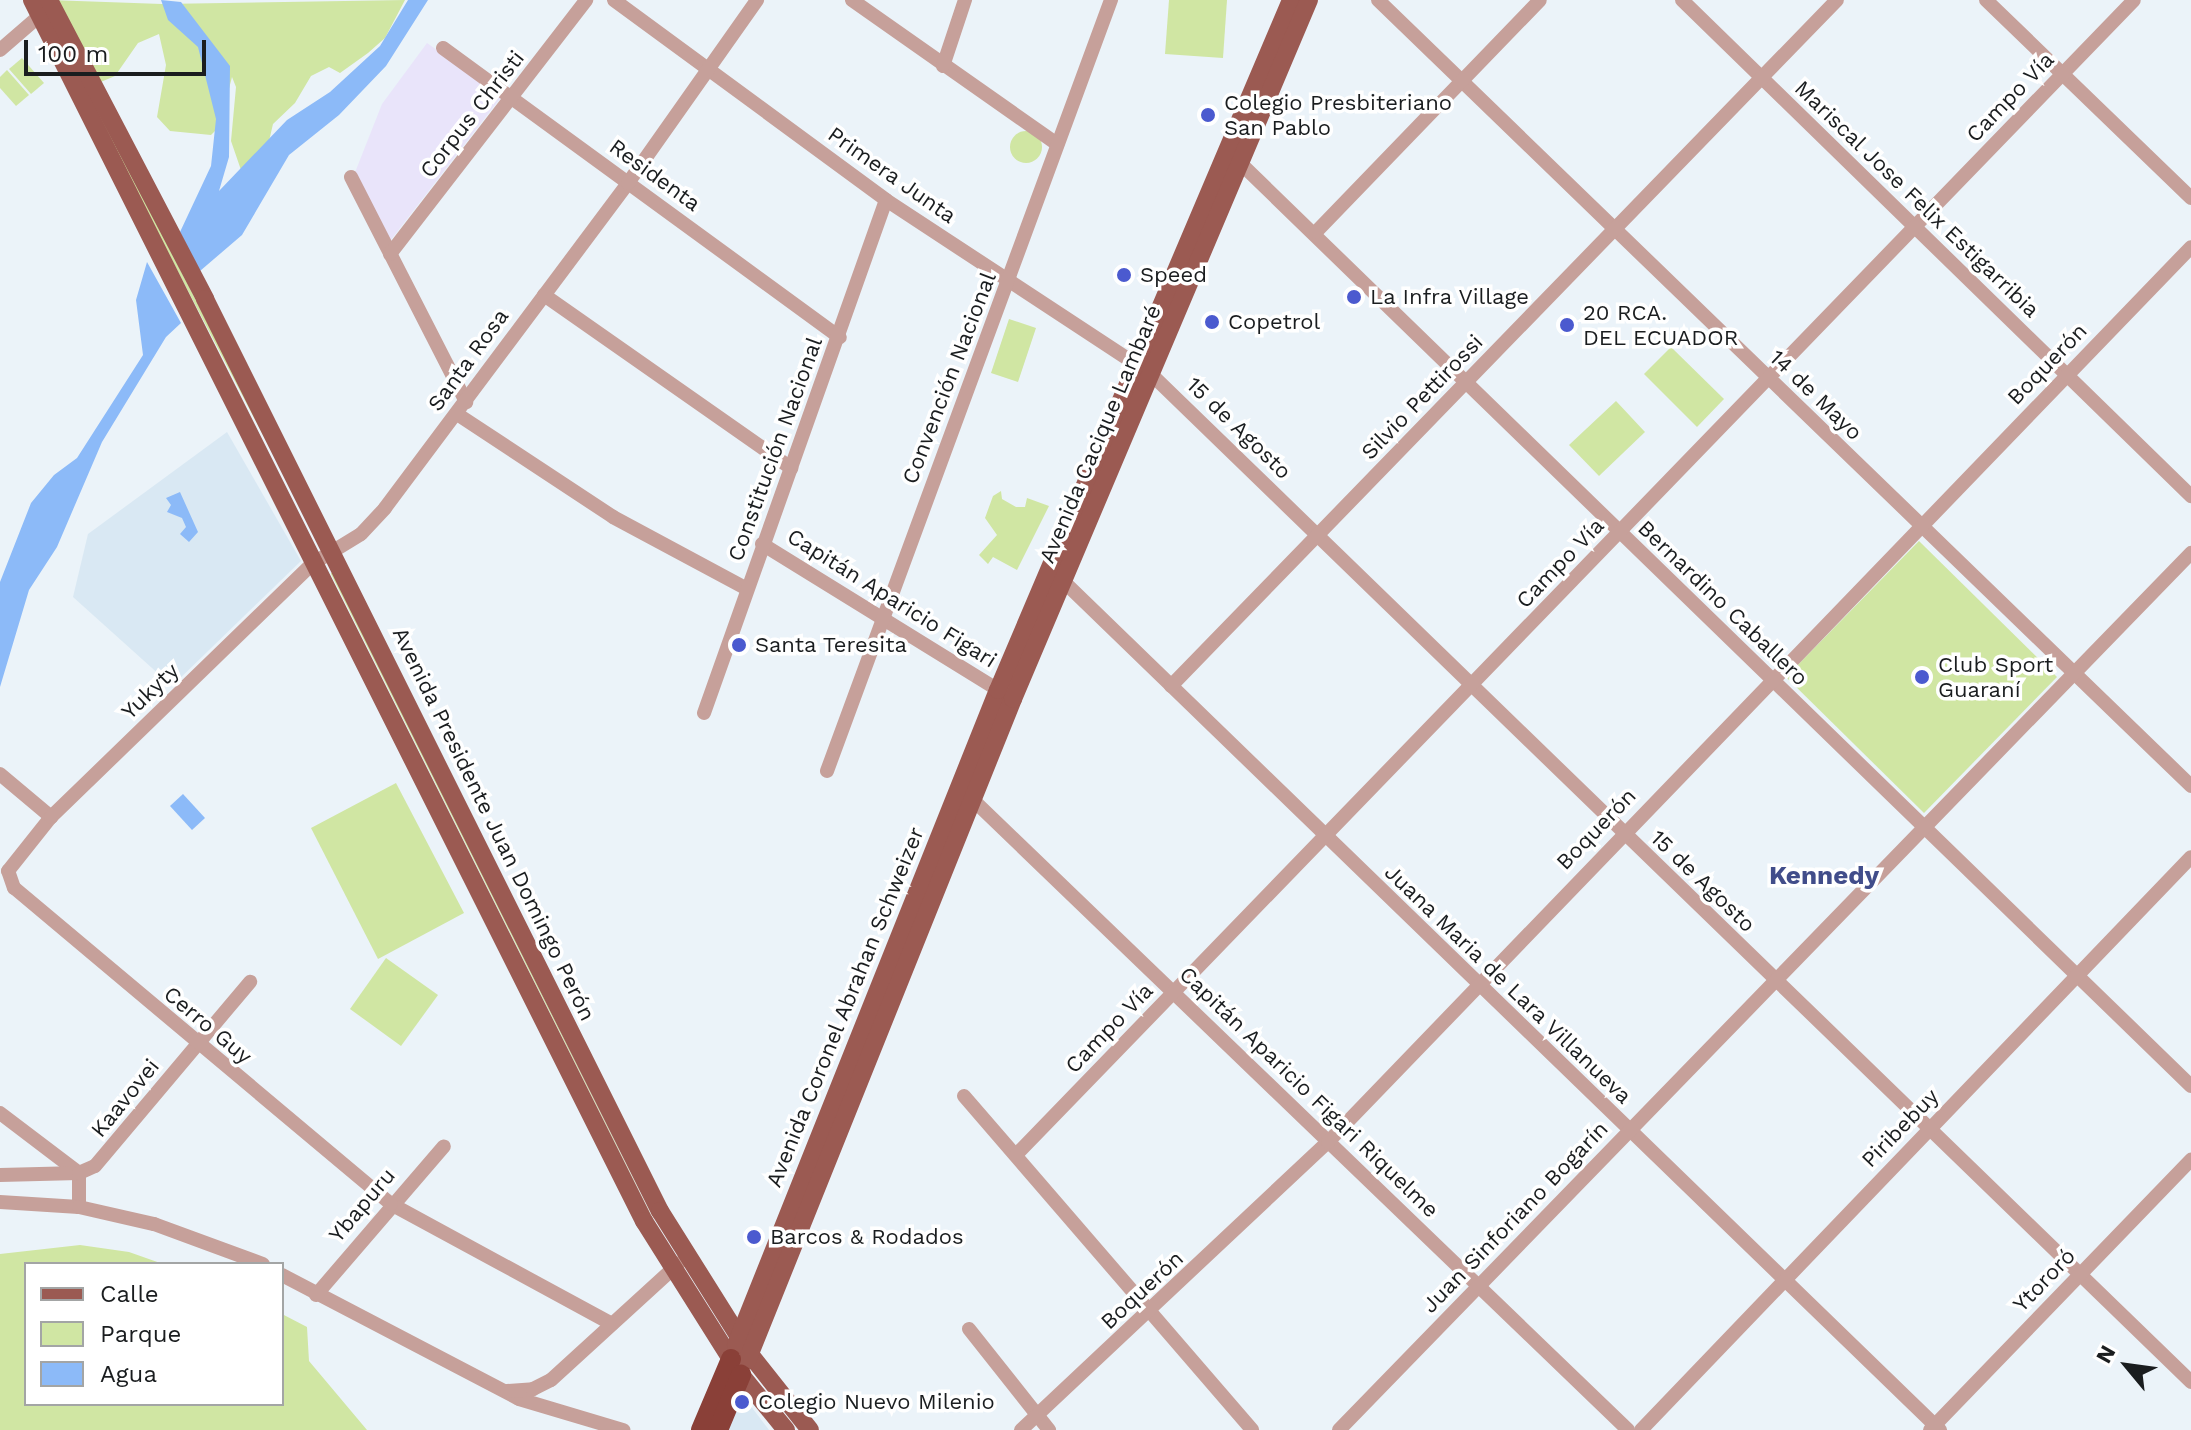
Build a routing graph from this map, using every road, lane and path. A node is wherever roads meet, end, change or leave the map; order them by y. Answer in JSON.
{"nodes":[{"id":1,"x":586,"y":0,"type":"edge"},
{"id":2,"x":614,"y":0,"type":"edge"},
{"id":3,"x":757,"y":0,"type":"edge"},
{"id":4,"x":852,"y":0,"type":"edge"},
{"id":5,"x":965,"y":0,"type":"edge"},
{"id":6,"x":1111,"y":0,"type":"edge"},
{"id":7,"x":1291,"y":0,"type":"edge"},
{"id":8,"x":1309,"y":0,"type":"edge"},
{"id":9,"x":1378,"y":0,"type":"edge"},
{"id":10,"x":1540,"y":0,"type":"edge"},
{"id":11,"x":1682,"y":0,"type":"edge"},
{"id":12,"x":1837,"y":0,"type":"edge"},
{"id":13,"x":1986,"y":0,"type":"edge"},
{"id":14,"x":2134,"y":0,"type":"edge"},
{"id":15,"x":43,"y":5,"type":"edge"},
{"id":16,"x":443,"y":48,"type":"dead end"},
{"id":17,"x":0,"y":50,"type":"edge"},
{"id":18,"x":943,"y":66,"type":"junction"},
{"id":19,"x":705,"y":69,"type":"junction"},
{"id":20,"x":2063,"y":74,"type":"junction"},
{"id":21,"x":1762,"y":78,"type":"junction"},
{"id":22,"x":1462,"y":82,"type":"junction"},
{"id":23,"x":514,"y":99,"type":"junction"},
{"id":24,"x":1057,"y":144,"type":"junction"},
{"id":25,"x":1226,"y":150,"type":"junction"},
{"id":26,"x":1242,"y":163,"type":"junction"},
{"id":27,"x":351,"y":177,"type":"dead end"},
{"id":28,"x":628,"y":183,"type":"junction"},
{"id":29,"x":2191,"y":198,"type":"edge"},
{"id":30,"x":886,"y":200,"type":"junction"},
{"id":31,"x":1913,"y":228,"type":"junction"},
{"id":32,"x":1316,"y":232,"type":"junction"},
{"id":33,"x":1613,"y":232,"type":"junction"},
{"id":34,"x":2191,"y":247,"type":"edge"},
{"id":35,"x":390,"y":254,"type":"junction"},
{"id":36,"x":1009,"y":283,"type":"junction"},
{"id":37,"x":544,"y":295,"type":"junction"},
{"id":38,"x":840,"y":337,"type":"junction"},
{"id":39,"x":1135,"y":362,"type":"junction"},
{"id":40,"x":2068,"y":374,"type":"junction"},
{"id":41,"x":1152,"y":375,"type":"junction"},
{"id":42,"x":1768,"y":378,"type":"junction"},
{"id":43,"x":1467,"y":383,"type":"junction"},
{"id":44,"x":461,"y":408,"type":"junction"},
{"id":45,"x":791,"y":468,"type":"junction"},
{"id":46,"x":2191,"y":496,"type":"edge"},
{"id":47,"x":1921,"y":526,"type":"junction"},
{"id":48,"x":1619,"y":533,"type":"junction"},
{"id":49,"x":1319,"y":536,"type":"junction"},
{"id":50,"x":762,"y":544,"type":"junction"},
{"id":51,"x":333,"y":553,"type":"junction"},
{"id":52,"x":2191,"y":553,"type":"edge"},
{"id":53,"x":312,"y":564,"type":"junction"},
{"id":54,"x":1056,"y":574,"type":"junction"},
{"id":55,"x":747,"y":589,"type":"junction"},
{"id":56,"x":882,"y":616,"type":"junction"},
{"id":57,"x":2074,"y":673,"type":"junction"},
{"id":58,"x":1771,"y":681,"type":"junction"},
{"id":59,"x":1472,"y":685,"type":"junction"},
{"id":60,"x":1171,"y":686,"type":"junction"},
{"id":61,"x":998,"y":690,"type":"junction"},
{"id":62,"x":704,"y":713,"type":"dead end"},
{"id":63,"x":827,"y":771,"type":"dead end"},
{"id":64,"x":0,"y":774,"type":"edge"},
{"id":65,"x":2191,"y":786,"type":"edge"},
{"id":66,"x":966,"y":793,"type":"junction"},
{"id":67,"x":51,"y":817,"type":"junction"},
{"id":68,"x":1924,"y":828,"type":"junction"},
{"id":69,"x":1623,"y":833,"type":"junction"},
{"id":70,"x":1325,"y":837,"type":"junction"},
{"id":71,"x":2191,"y":857,"type":"edge"},
{"id":72,"x":8,"y":871,"type":"joint"},
{"id":73,"x":2079,"y":974,"type":"junction"},
{"id":74,"x":1775,"y":981,"type":"junction"},
{"id":75,"x":250,"y":982,"type":"dead end"},
{"id":76,"x":1477,"y":984,"type":"junction"},
{"id":77,"x":1174,"y":993,"type":"junction"},
{"id":78,"x":196,"y":1044,"type":"junction"},
{"id":79,"x":2191,"y":1086,"type":"edge"},
{"id":80,"x":964,"y":1096,"type":"dead end"},
{"id":81,"x":599,"y":1112,"type":"junction"},
{"id":82,"x":0,"y":1113,"type":"edge"},
{"id":83,"x":1931,"y":1128,"type":"junction"},
{"id":84,"x":1629,"y":1132,"type":"junction"},
{"id":85,"x":1328,"y":1142,"type":"junction"},
{"id":86,"x":444,"y":1146,"type":"dead end"},
{"id":87,"x":1016,"y":1155,"type":"junction"},
{"id":88,"x":2191,"y":1160,"type":"edge"},
{"id":89,"x":79,"y":1173,"type":"junction"},
{"id":90,"x":0,"y":1175,"type":"edge"},
{"id":91,"x":0,"y":1202,"type":"edge"},
{"id":92,"x":391,"y":1204,"type":"junction"},
{"id":93,"x":79,"y":1207,"type":"junction"},
{"id":94,"x":687,"y":1253,"type":"junction"},
{"id":95,"x":258,"y":1262,"type":"edge"},
{"id":96,"x":674,"y":1269,"type":"junction"},
{"id":97,"x":2082,"y":1272,"type":"junction"},
{"id":98,"x":284,"y":1276,"type":"edge"},
{"id":99,"x":1784,"y":1281,"type":"junction"},
{"id":100,"x":760,"y":1285,"type":"junction"},
{"id":101,"x":1479,"y":1286,"type":"junction"},
{"id":102,"x":316,"y":1295,"type":"junction"},
{"id":103,"x":718,"y":1301,"type":"junction"},
{"id":104,"x":1151,"y":1312,"type":"junction"},
{"id":105,"x":612,"y":1324,"type":"junction"},
{"id":106,"x":969,"y":1329,"type":"dead end"},
{"id":107,"x":738,"y":1337,"type":"junction"},
{"id":108,"x":740,"y":1362,"type":"junction"},
{"id":109,"x":2191,"y":1382,"type":"edge"},
{"id":110,"x":507,"y":1391,"type":"junction"},
{"id":111,"x":1038,"y":1417,"type":"junction"},
{"id":112,"x":1935,"y":1428,"type":"edge"},
{"id":113,"x":623,"y":1430,"type":"edge"},
{"id":114,"x":701,"y":1430,"type":"edge"},
{"id":115,"x":718,"y":1430,"type":"edge"},
{"id":116,"x":786,"y":1430,"type":"edge"},
{"id":117,"x":810,"y":1430,"type":"edge"},
{"id":118,"x":1021,"y":1430,"type":"edge"},
{"id":119,"x":1049,"y":1430,"type":"edge"},
{"id":120,"x":1252,"y":1430,"type":"edge"},
{"id":121,"x":1339,"y":1430,"type":"edge"},
{"id":122,"x":1628,"y":1430,"type":"edge"},
{"id":123,"x":1641,"y":1430,"type":"edge"}],
"edges":[{"from":1,"to":23,"type":"street","name":"Corpus Christi"},
{"from":2,"to":19,"type":"street","name":"Primera Junta"},
{"from":3,"to":19,"type":"street","name":"Santa Rosa"},
{"from":4,"to":18,"type":"street"},
{"from":5,"to":18,"type":"street"},
{"from":6,"to":24,"type":"street","name":"Convención Nacional"},
{"from":7,"to":25,"type":"main road","name":"Avenida Cacique Lambaré"},
{"from":8,"to":26,"type":"main road","name":"Avenida Cacique Lambaré"},
{"from":9,"to":22,"type":"street","name":"14 de Mayo"},
{"from":10,"to":22,"type":"street"},
{"from":11,"to":21,"type":"street","name":"Mariscal Jose Felix Estigarribia"},
{"from":12,"to":21,"type":"street","name":"Silvio Pettirossi"},
{"from":13,"to":20,"type":"street"},
{"from":14,"to":20,"type":"street","name":"Campo Vía"},
{"from":15,"to":17,"type":"street"},
{"from":15,"to":51,"type":"main road","name":"Avenida Presidente Juan Domingo Perón"},
{"from":15,"to":53,"type":"main road","name":"Avenida Presidente Juan Domingo Perón"},
{"from":16,"to":23,"type":"street","name":"Residenta"},
{"from":18,"to":24,"type":"street"},
{"from":19,"to":28,"type":"street","name":"Santa Rosa"},
{"from":19,"to":30,"type":"street","name":"Primera Junta"},
{"from":20,"to":29,"type":"street"},
{"from":20,"to":31,"type":"street","name":"Campo Vía"},
{"from":21,"to":31,"type":"street","name":"Mariscal Jose Felix Estigarribia"},
{"from":21,"to":33,"type":"street","name":"Silvio Pettirossi"},
{"from":22,"to":32,"type":"street"},
{"from":22,"to":33,"type":"street","name":"14 de Mayo"},
{"from":23,"to":28,"type":"street","name":"Residenta"},
{"from":23,"to":35,"type":"street","name":"Corpus Christi"},
{"from":24,"to":36,"type":"street","name":"Convención Nacional"},
{"from":25,"to":26,"type":"street","name":"Bernardino Caballero"},
{"from":25,"to":39,"type":"main road","name":"Avenida Cacique Lambaré"},
{"from":26,"to":32,"type":"street","name":"Bernardino Caballero"},
{"from":26,"to":41,"type":"main road","name":"Avenida Cacique Lambaré"},
{"from":27,"to":35,"type":"street"},
{"from":28,"to":37,"type":"street","name":"Santa Rosa"},
{"from":28,"to":38,"type":"street","name":"Residenta"},
{"from":30,"to":36,"type":"street","name":"Primera Junta"},
{"from":30,"to":38,"type":"street","name":"Constitución Nacional"},
{"from":31,"to":40,"type":"street","name":"Mariscal Jose Felix Estigarribia"},
{"from":31,"to":42,"type":"street","name":"Campo Vía"},
{"from":32,"to":43,"type":"street","name":"Bernardino Caballero"},
{"from":33,"to":42,"type":"street","name":"14 de Mayo"},
{"from":33,"to":43,"type":"street","name":"Silvio Pettirossi"},
{"from":34,"to":40,"type":"street","name":"Boquerón"},
{"from":35,"to":44,"type":"street"},
{"from":36,"to":39,"type":"street","name":"Primera Junta"},
{"from":36,"to":56,"type":"street","name":"Convención Nacional"},
{"from":37,"to":44,"type":"street","name":"Santa Rosa"},
{"from":37,"to":45,"type":"street"},
{"from":38,"to":45,"type":"street","name":"Constitución Nacional"},
{"from":39,"to":41,"type":"street","name":"Primera Junta"},
{"from":39,"to":54,"type":"main road","name":"Avenida Cacique Lambaré"},
{"from":40,"to":46,"type":"street","name":"Mariscal Jose Felix Estigarribia"},
{"from":40,"to":47,"type":"street","name":"Boquerón"},
{"from":41,"to":49,"type":"street","name":"15 de Agosto"},
{"from":41,"to":54,"type":"main road","name":"Avenida Cacique Lambaré"},
{"from":42,"to":47,"type":"street","name":"14 de Mayo"},
{"from":42,"to":48,"type":"street","name":"Campo Vía"},
{"from":43,"to":48,"type":"street","name":"Bernardino Caballero"},
{"from":43,"to":49,"type":"street","name":"Silvio Pettirossi"},
{"from":44,"to":51,"type":"street","name":"Santa Rosa"},
{"from":44,"to":55,"type":"street"},
{"from":45,"to":50,"type":"street","name":"Constitución Nacional"},
{"from":47,"to":57,"type":"street","name":"14 de Mayo"},
{"from":47,"to":58,"type":"street","name":"Boquerón"},
{"from":48,"to":58,"type":"street","name":"Bernardino Caballero"},
{"from":48,"to":59,"type":"street","name":"Campo Vía"},
{"from":49,"to":59,"type":"street","name":"15 de Agosto"},
{"from":49,"to":60,"type":"street","name":"Silvio Pettirossi"},
{"from":50,"to":55,"type":"street","name":"Constitución Nacional"},
{"from":50,"to":56,"type":"street","name":"Capitán Aparicio Figari"},
{"from":51,"to":53,"type":"street","name":"Yukyty"},
{"from":51,"to":81,"type":"main road","name":"Avenida Presidente Juan Domingo Perón"},
{"from":52,"to":57,"type":"street","name":"Juan Sinforiano Bogarín"},
{"from":53,"to":67,"type":"street","name":"Yukyty"},
{"from":53,"to":81,"type":"main road","name":"Avenida Presidente Juan Domingo Perón"},
{"from":54,"to":60,"type":"street","name":"Juana Maria de Lara Villanueva"},
{"from":54,"to":61,"type":"main road","name":"Avenida Cacique Lambaré"},
{"from":54,"to":66,"type":"main road","name":"Avenida Cacique Lambaré"},
{"from":55,"to":62,"type":"street","name":"Constitución Nacional"},
{"from":56,"to":61,"type":"street","name":"Capitán Aparicio Figari"},
{"from":56,"to":63,"type":"street","name":"Convención Nacional"},
{"from":57,"to":65,"type":"street","name":"14 de Mayo"},
{"from":57,"to":68,"type":"street","name":"Juan Sinforiano Bogarín"},
{"from":58,"to":68,"type":"street","name":"Bernardino Caballero"},
{"from":58,"to":69,"type":"street","name":"Boquerón"},
{"from":59,"to":69,"type":"street","name":"15 de Agosto"},
{"from":59,"to":70,"type":"street","name":"Campo Vía"},
{"from":60,"to":70,"type":"street","name":"Juana Maria de Lara Villanueva"},
{"from":61,"to":66,"type":"main road","name":"Avenida Coronel Abrahan Schweizer"},
{"from":64,"to":67,"type":"street"},
{"from":66,"to":77,"type":"street","name":"Capitán Aparicio Figari Riquelme"},
{"from":66,"to":100,"type":"main road","name":"Avenida Coronel Abrahan Schweizer"},
{"from":66,"to":108,"type":"main road","name":"Avenida Coronel Abrahan Schweizer"},
{"from":67,"to":72,"type":"street","name":"Yukyty"},
{"from":68,"to":73,"type":"street","name":"Bernardino Caballero"},
{"from":68,"to":74,"type":"street","name":"Juan Sinforiano Bogarín"},
{"from":69,"to":74,"type":"street","name":"15 de Agosto"},
{"from":69,"to":76,"type":"street","name":"Boquerón"},
{"from":70,"to":76,"type":"street","name":"Juana Maria de Lara Villanueva"},
{"from":70,"to":77,"type":"street","name":"Campo Vía"},
{"from":71,"to":73,"type":"street","name":"Piribebuy"},
{"from":72,"to":78,"type":"street","name":"Cerro Guy"},
{"from":73,"to":79,"type":"street","name":"Bernardino Caballero"},
{"from":73,"to":83,"type":"street","name":"Piribebuy"},
{"from":74,"to":83,"type":"street","name":"15 de Agosto"},
{"from":74,"to":84,"type":"street","name":"Juan Sinforiano Bogarín"},
{"from":75,"to":78,"type":"street","name":"Kaavovei"},
{"from":76,"to":84,"type":"street","name":"Juana Maria de Lara Villanueva"},
{"from":76,"to":85,"type":"street","name":"Boquerón"},
{"from":77,"to":85,"type":"street","name":"Capitán Aparicio Figari Riquelme"},
{"from":77,"to":87,"type":"street","name":"Campo Vía"},
{"from":78,"to":89,"type":"street","name":"Kaavovei"},
{"from":78,"to":92,"type":"street","name":"Cerro Guy"},
{"from":80,"to":87,"type":"street"},
{"from":81,"to":94,"type":"main road","name":"Avenida Presidente Juan Domingo Perón"},
{"from":81,"to":96,"type":"main road","name":"Avenida Presidente Juan Domingo Perón"},
{"from":82,"to":89,"type":"street"},
{"from":83,"to":97,"type":"street","name":"15 de Agosto"},
{"from":83,"to":99,"type":"street","name":"Piribebuy"},
{"from":84,"to":99,"type":"street","name":"Juana Maria de Lara Villanueva"},
{"from":84,"to":101,"type":"street","name":"Juan Sinforiano Bogarín"},
{"from":85,"to":101,"type":"street","name":"Capitán Aparicio Figari Riquelme"},
{"from":85,"to":104,"type":"street","name":"Boquerón"},
{"from":86,"to":92,"type":"street","name":"Ybapuru"},
{"from":87,"to":104,"type":"street"},
{"from":88,"to":97,"type":"street","name":"Ytororó"},
{"from":89,"to":90,"type":"street"},
{"from":89,"to":93,"type":"street"},
{"from":91,"to":93,"type":"street"},
{"from":92,"to":102,"type":"street","name":"Ybapuru"},
{"from":92,"to":105,"type":"street","name":"Cerro Guy"},
{"from":93,"to":95,"type":"street"},
{"from":94,"to":96,"type":"street"},
{"from":94,"to":103,"type":"main road","name":"Avenida Presidente Juan Domingo Perón"},
{"from":96,"to":105,"type":"street"},
{"from":96,"to":108,"type":"main road","name":"Avenida Presidente Juan Domingo Perón"},
{"from":97,"to":109,"type":"street","name":"15 de Agosto"},
{"from":97,"to":112,"type":"street","name":"Ytororó"},
{"from":98,"to":102,"type":"street"},
{"from":99,"to":112,"type":"street","name":"Juana Maria de Lara Villanueva"},
{"from":99,"to":123,"type":"street","name":"Piribebuy"},
{"from":100,"to":103,"type":"main road"},
{"from":100,"to":107,"type":"main road","name":"Avenida Coronel Abrahan Schweizer"},
{"from":101,"to":121,"type":"street","name":"Juan Sinforiano Bogarín"},
{"from":101,"to":122,"type":"street","name":"Capitán Aparicio Figari Riquelme"},
{"from":102,"to":110,"type":"street"},
{"from":103,"to":107,"type":"main road","name":"Avenida Presidente Juan Domingo Perón"},
{"from":104,"to":111,"type":"street","name":"Boquerón"},
{"from":104,"to":120,"type":"street"},
{"from":105,"to":110,"type":"street"},
{"from":106,"to":111,"type":"street"},
{"from":107,"to":108,"type":"main road","name":"Avenida Coronel Abrahan Schweizer"},
{"from":108,"to":114,"type":"highway","name":"Avenida Coronel Abrahan Schweizer"},
{"from":108,"to":115,"type":"highway","name":"Avenida Coronel Abrahan Schweizer"},
{"from":108,"to":116,"type":"main road","name":"Avenida Presidente Juan Domingo Perón"},
{"from":108,"to":117,"type":"main road","name":"Avenida Presidente Juan Domingo Perón"},
{"from":110,"to":113,"type":"street"},
{"from":111,"to":118,"type":"street","name":"Boquerón"},
{"from":111,"to":119,"type":"street"}]}
